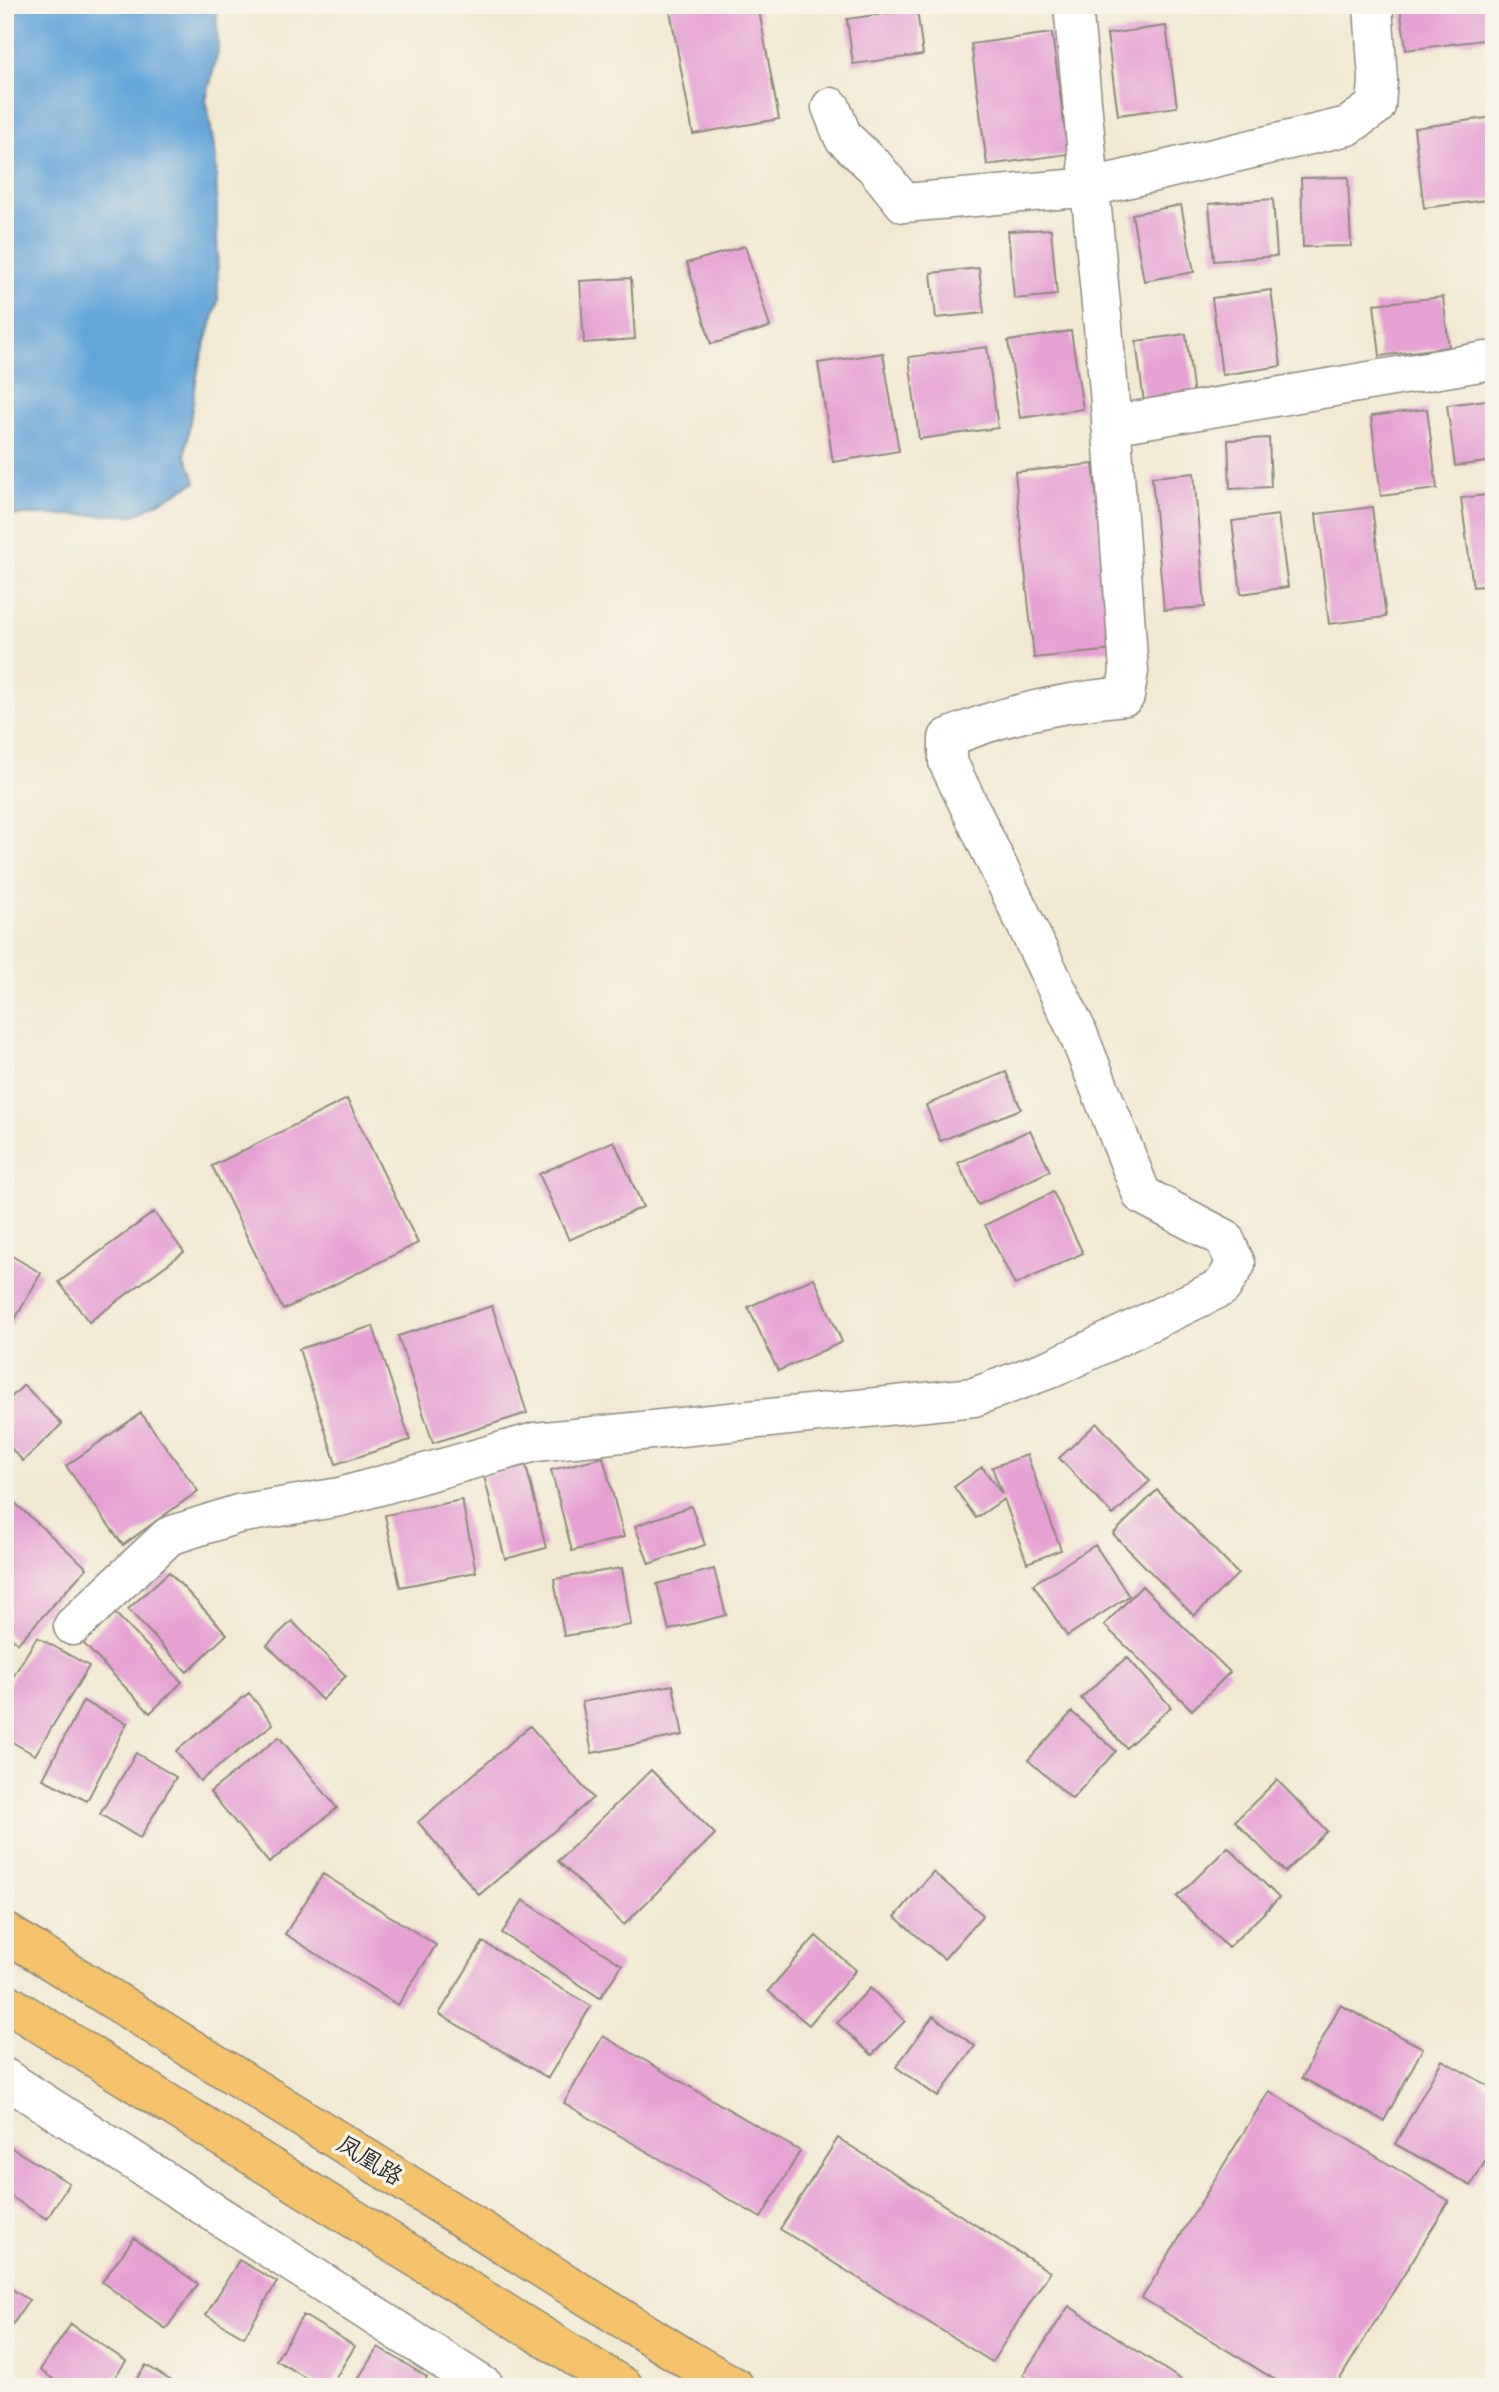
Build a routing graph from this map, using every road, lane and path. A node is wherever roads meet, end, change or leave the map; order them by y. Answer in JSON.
{"nodes":[{"id":1,"x":1073,"y":5,"type":"edge"},
{"id":2,"x":1373,"y":5,"type":"edge"},
{"id":3,"x":831,"y":107,"type":"dead end"},
{"id":4,"x":1092,"y":187,"type":"junction"},
{"id":5,"x":1486,"y":361,"type":"dead end"},
{"id":6,"x":1111,"y":425,"type":"junction"},
{"id":7,"x":73,"y":1626,"type":"dead end"},
{"id":8,"x":5,"y":1932,"type":"edge"},
{"id":9,"x":5,"y":2003,"type":"edge"},
{"id":10,"x":5,"y":2078,"type":"edge"},
{"id":11,"x":485,"y":2387,"type":"edge"},
{"id":12,"x":624,"y":2387,"type":"edge"},
{"id":13,"x":735,"y":2387,"type":"edge"}],
"edges":[{"from":1,"to":4,"type":"street"},
{"from":2,"to":4,"type":"street"},
{"from":3,"to":4,"type":"street"},
{"from":4,"to":6,"type":"street"},
{"from":5,"to":6,"type":"street"},
{"from":6,"to":7,"type":"street"},
{"from":8,"to":13,"type":"highway","name":"凤凰路"},
{"from":9,"to":12,"type":"highway"},
{"from":10,"to":11,"type":"street"}]}
